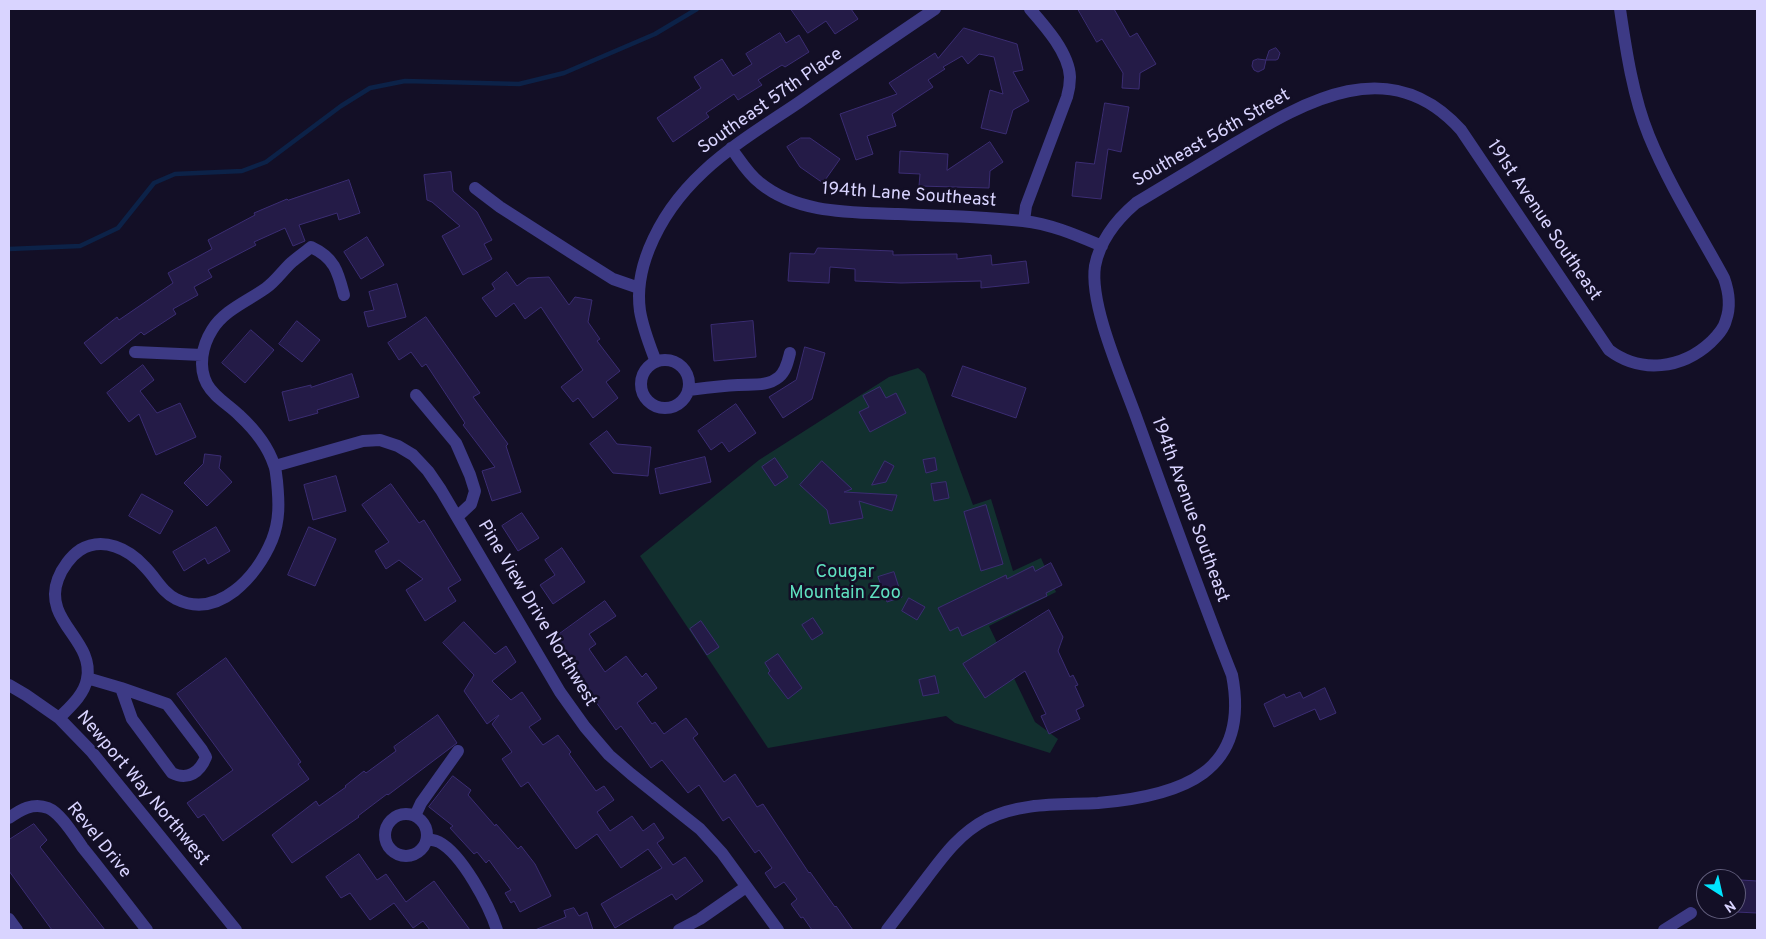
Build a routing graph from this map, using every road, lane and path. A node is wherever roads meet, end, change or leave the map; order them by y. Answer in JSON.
{"nodes":[{"id":1,"x":935,"y":9,"type":"edge"},
{"id":2,"x":1030,"y":9,"type":"edge"},
{"id":3,"x":1620,"y":9,"type":"edge"},
{"id":4,"x":1358,"y":89,"type":"joint"},
{"id":5,"x":731,"y":148,"type":"junction"},
{"id":6,"x":475,"y":188,"type":"dead end"},
{"id":7,"x":1024,"y":221,"type":"junction"},
{"id":8,"x":1102,"y":246,"type":"junction"},
{"id":9,"x":639,"y":288,"type":"junction"},
{"id":10,"x":344,"y":296,"type":"dead end"},
{"id":11,"x":135,"y":352,"type":"dead end"},
{"id":12,"x":790,"y":353,"type":"dead end"},
{"id":13,"x":202,"y":355,"type":"junction"},
{"id":14,"x":656,"y":362,"type":"junction"},
{"id":15,"x":688,"y":390,"type":"junction"},
{"id":16,"x":416,"y":395,"type":"dead end"},
{"id":17,"x":275,"y":466,"type":"junction"},
{"id":18,"x":457,"y":517,"type":"junction"},
{"id":19,"x":87,"y":678,"type":"junction"},
{"id":20,"x":9,"y":685,"type":"edge"},
{"id":21,"x":121,"y":688,"type":"junction"},
{"id":22,"x":59,"y":718,"type":"junction"},
{"id":23,"x":458,"y":751,"type":"dead end"},
{"id":24,"x":416,"y":816,"type":"junction"},
{"id":25,"x":9,"y":818,"type":"edge"},
{"id":26,"x":427,"y":839,"type":"junction"},
{"id":27,"x":746,"y":887,"type":"junction"},
{"id":28,"x":1691,"y":913,"type":"dead end"},
{"id":29,"x":147,"y":930,"type":"edge"},
{"id":30,"x":236,"y":930,"type":"edge"},
{"id":31,"x":497,"y":930,"type":"edge"},
{"id":32,"x":680,"y":930,"type":"edge"},
{"id":33,"x":778,"y":930,"type":"edge"},
{"id":34,"x":887,"y":930,"type":"edge"},
{"id":35,"x":1664,"y":930,"type":"edge"}],
"edges":[{"from":1,"to":5,"type":"street","name":"Southeast 57th Place"},
{"from":2,"to":7,"type":"street"},
{"from":3,"to":4,"type":"street","name":"191st Avenue Southeast"},
{"from":4,"to":8,"type":"street","name":"Southeast 56th Street"},
{"from":5,"to":7,"type":"street","name":"194th Lane Southeast"},
{"from":5,"to":9,"type":"street","name":"Southeast 57th Place"},
{"from":6,"to":9,"type":"street"},
{"from":7,"to":8,"type":"street","name":"194th Lane Southeast"},
{"from":8,"to":34,"type":"street","name":"194th Avenue Southeast"},
{"from":9,"to":14,"type":"street","name":"Southeast 57th Place"},
{"from":10,"to":13,"type":"street"},
{"from":11,"to":13,"type":"street"},
{"from":12,"to":15,"type":"street"},
{"from":13,"to":17,"type":"street"},
{"from":14,"to":15,"type":"street"},
{"from":14,"to":15,"type":"street"},
{"from":16,"to":18,"type":"street"},
{"from":17,"to":18,"type":"street","name":"Pine View Drive Northwest"},
{"from":17,"to":19,"type":"street"},
{"from":18,"to":27,"type":"street","name":"Pine View Drive Northwest"},
{"from":19,"to":21,"type":"street"},
{"from":19,"to":22,"type":"street"},
{"from":20,"to":22,"type":"street","name":"Newport Way Northwest"},
{"from":21,"to":21,"type":"street"},
{"from":22,"to":30,"type":"street","name":"Newport Way Northwest"},
{"from":23,"to":24,"type":"street"},
{"from":24,"to":26,"type":"street"},
{"from":24,"to":26,"type":"street"},
{"from":25,"to":29,"type":"street","name":"Revel Drive"},
{"from":26,"to":31,"type":"street"},
{"from":27,"to":32,"type":"street"},
{"from":27,"to":33,"type":"street","name":"Pine View Drive Northwest"},
{"from":28,"to":35,"type":"street"}]}
